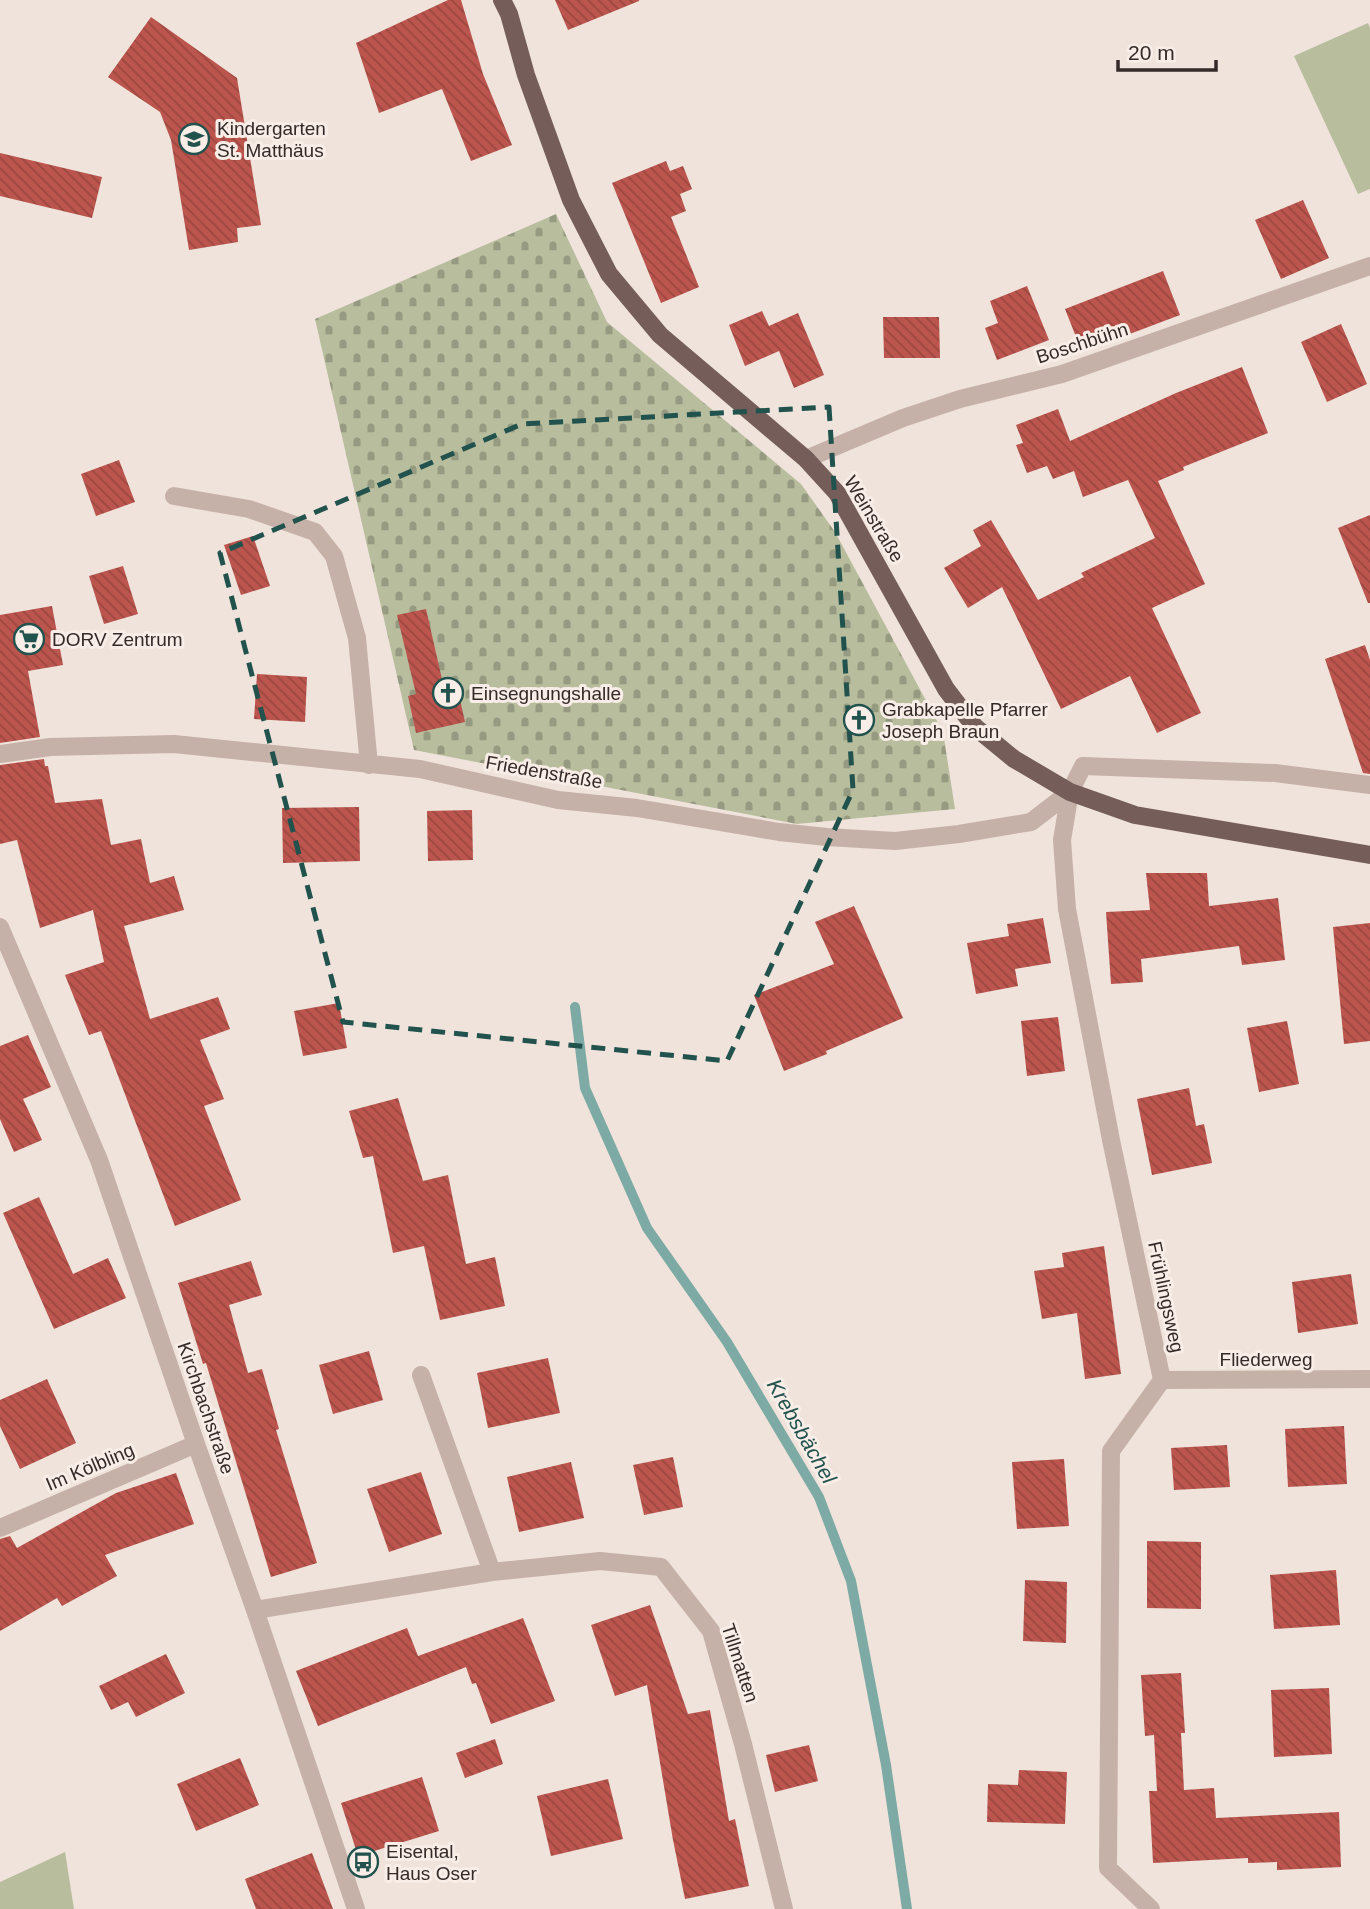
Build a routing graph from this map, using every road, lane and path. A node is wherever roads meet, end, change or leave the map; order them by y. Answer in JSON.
{"nodes":[{"id":1,"x":502,"y":0,"type":"edge"},
{"id":2,"x":1370,"y":266,"type":"edge"},
{"id":3,"x":806,"y":459,"type":"junction"},
{"id":4,"x":174,"y":496,"type":"dead end"},
{"id":5,"x":0,"y":754,"type":"edge"},
{"id":6,"x":369,"y":765,"type":"junction"},
{"id":7,"x":1370,"y":785,"type":"edge"},
{"id":8,"x":1070,"y":792,"type":"junction"},
{"id":9,"x":1370,"y":855,"type":"edge"},
{"id":10,"x":0,"y":927,"type":"edge"},
{"id":11,"x":421,"y":1375,"type":"dead end"},
{"id":12,"x":1370,"y":1379,"type":"edge"},
{"id":13,"x":1162,"y":1380,"type":"junction"},
{"id":14,"x":196,"y":1444,"type":"junction"},
{"id":15,"x":0,"y":1528,"type":"edge"},
{"id":16,"x":492,"y":1572,"type":"junction"},
{"id":17,"x":255,"y":1610,"type":"junction"},
{"id":18,"x":356,"y":1909,"type":"edge"},
{"id":19,"x":784,"y":1909,"type":"edge"},
{"id":20,"x":1151,"y":1909,"type":"edge"}],
"edges":[{"from":1,"to":3,"type":"main road","name":"Weinstraße"},
{"from":2,"to":3,"type":"street","name":"Boschbühn"},
{"from":3,"to":8,"type":"main road","name":"Weinstraße"},
{"from":4,"to":6,"type":"street"},
{"from":5,"to":6,"type":"street","name":"Friedenstraße"},
{"from":6,"to":8,"type":"street","name":"Friedenstraße"},
{"from":7,"to":8,"type":"street"},
{"from":8,"to":9,"type":"main road","name":"Weinstraße"},
{"from":8,"to":13,"type":"street","name":"Frühlingsweg"},
{"from":10,"to":14,"type":"street","name":"Kirchbachstraße"},
{"from":11,"to":16,"type":"street"},
{"from":12,"to":13,"type":"street","name":"Fliederweg"},
{"from":13,"to":20,"type":"street","name":"Frühlingsweg"},
{"from":14,"to":15,"type":"street","name":"Im Kölbling"},
{"from":14,"to":17,"type":"street","name":"Kirchbachstraße"},
{"from":16,"to":17,"type":"street","name":"Tillmatten"},
{"from":16,"to":19,"type":"street","name":"Tillmatten"},
{"from":17,"to":18,"type":"street","name":"Kirchbachstraße"}]}
